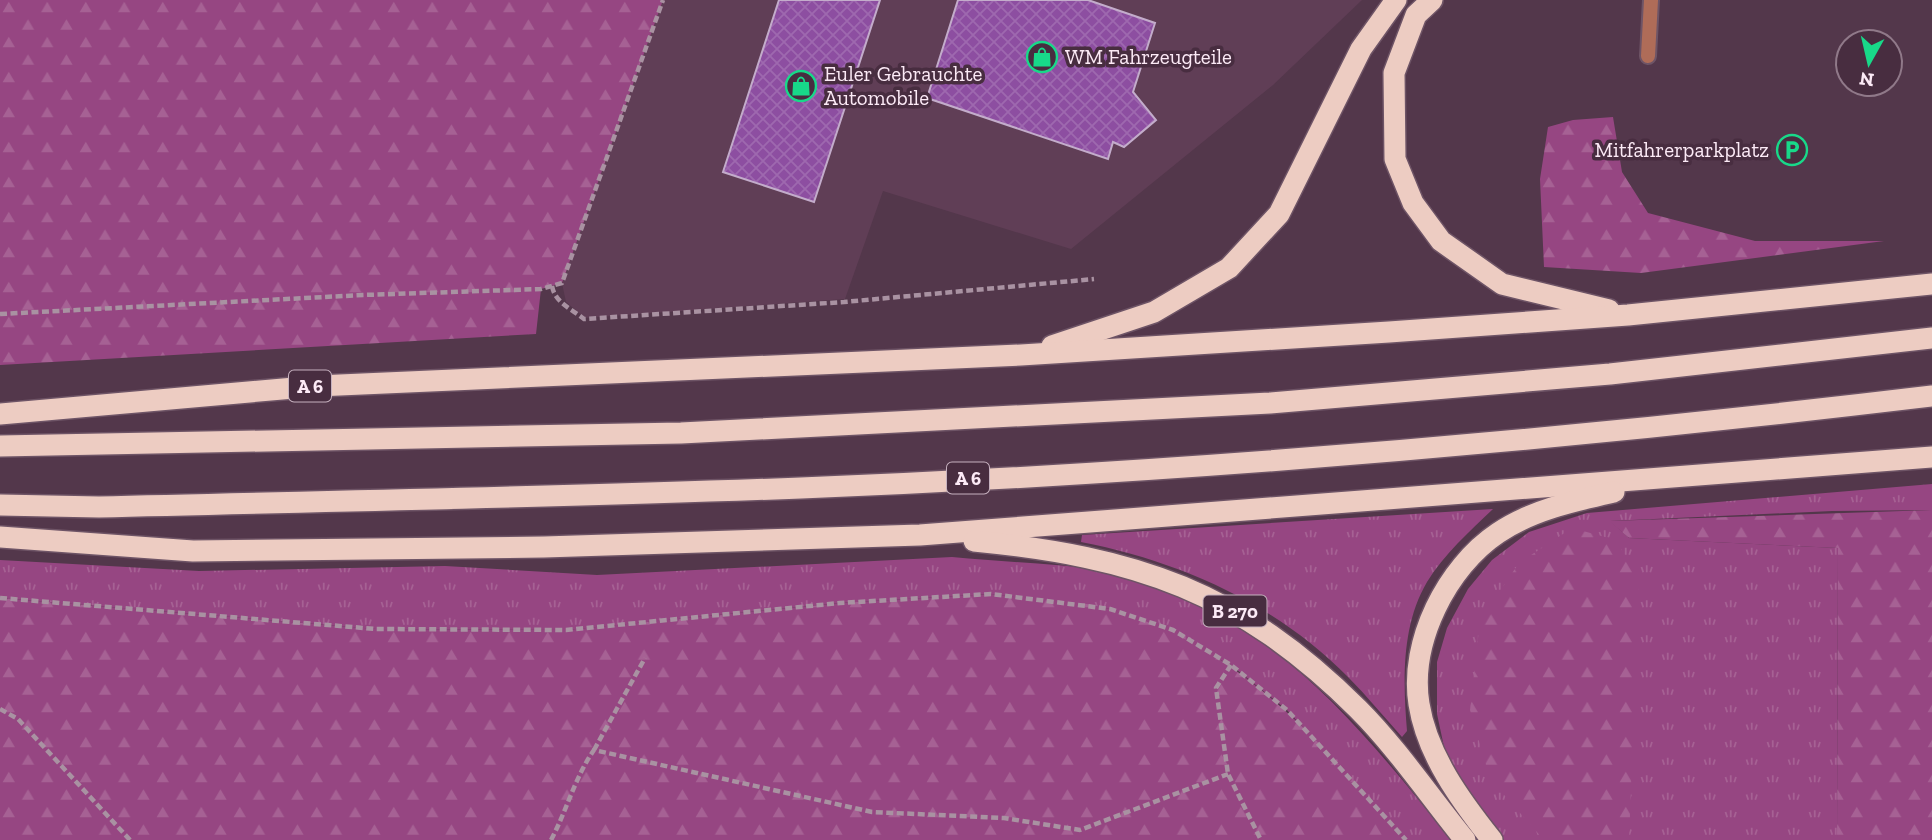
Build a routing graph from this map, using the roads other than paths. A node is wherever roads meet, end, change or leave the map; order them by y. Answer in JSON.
{"nodes":[{"id":1,"x":1396,"y":0,"type":"edge"},
{"id":2,"x":1432,"y":0,"type":"edge"},
{"id":3,"x":1651,"y":0,"type":"edge"},
{"id":4,"x":1648,"y":56,"type":"dead end"},
{"id":5,"x":1932,"y":284,"type":"edge"},
{"id":6,"x":1628,"y":315,"type":"junction"},
{"id":7,"x":1932,"y":338,"type":"edge"},
{"id":8,"x":1021,"y":355,"type":"junction"},
{"id":9,"x":1932,"y":396,"type":"edge"},
{"id":10,"x":0,"y":414,"type":"edge"},
{"id":11,"x":0,"y":446,"type":"edge"},
{"id":12,"x":1932,"y":457,"type":"edge"},
{"id":13,"x":1715,"y":473,"type":"junction"},
{"id":14,"x":0,"y":505,"type":"edge"},
{"id":15,"x":919,"y":535,"type":"junction"},
{"id":16,"x":0,"y":537,"type":"edge"},
{"id":17,"x":1465,"y":840,"type":"edge"},
{"id":18,"x":1492,"y":840,"type":"edge"}],
"edges":[{"from":1,"to":8,"type":"highway","number":"A 6"},
{"from":2,"to":6,"type":"highway"},
{"from":3,"to":4,"type":"lane"},
{"from":5,"to":6,"type":"highway"},
{"from":6,"to":8,"type":"highway","number":"A 6"},
{"from":7,"to":11,"type":"highway"},
{"from":8,"to":10,"type":"highway","number":"A 6"},
{"from":9,"to":14,"type":"highway","number":"A 6"},
{"from":12,"to":13,"type":"highway"},
{"from":13,"to":15,"type":"highway"},
{"from":13,"to":18,"type":"highway"},
{"from":15,"to":16,"type":"highway"},
{"from":15,"to":17,"type":"highway","number":"B 270"}]}
